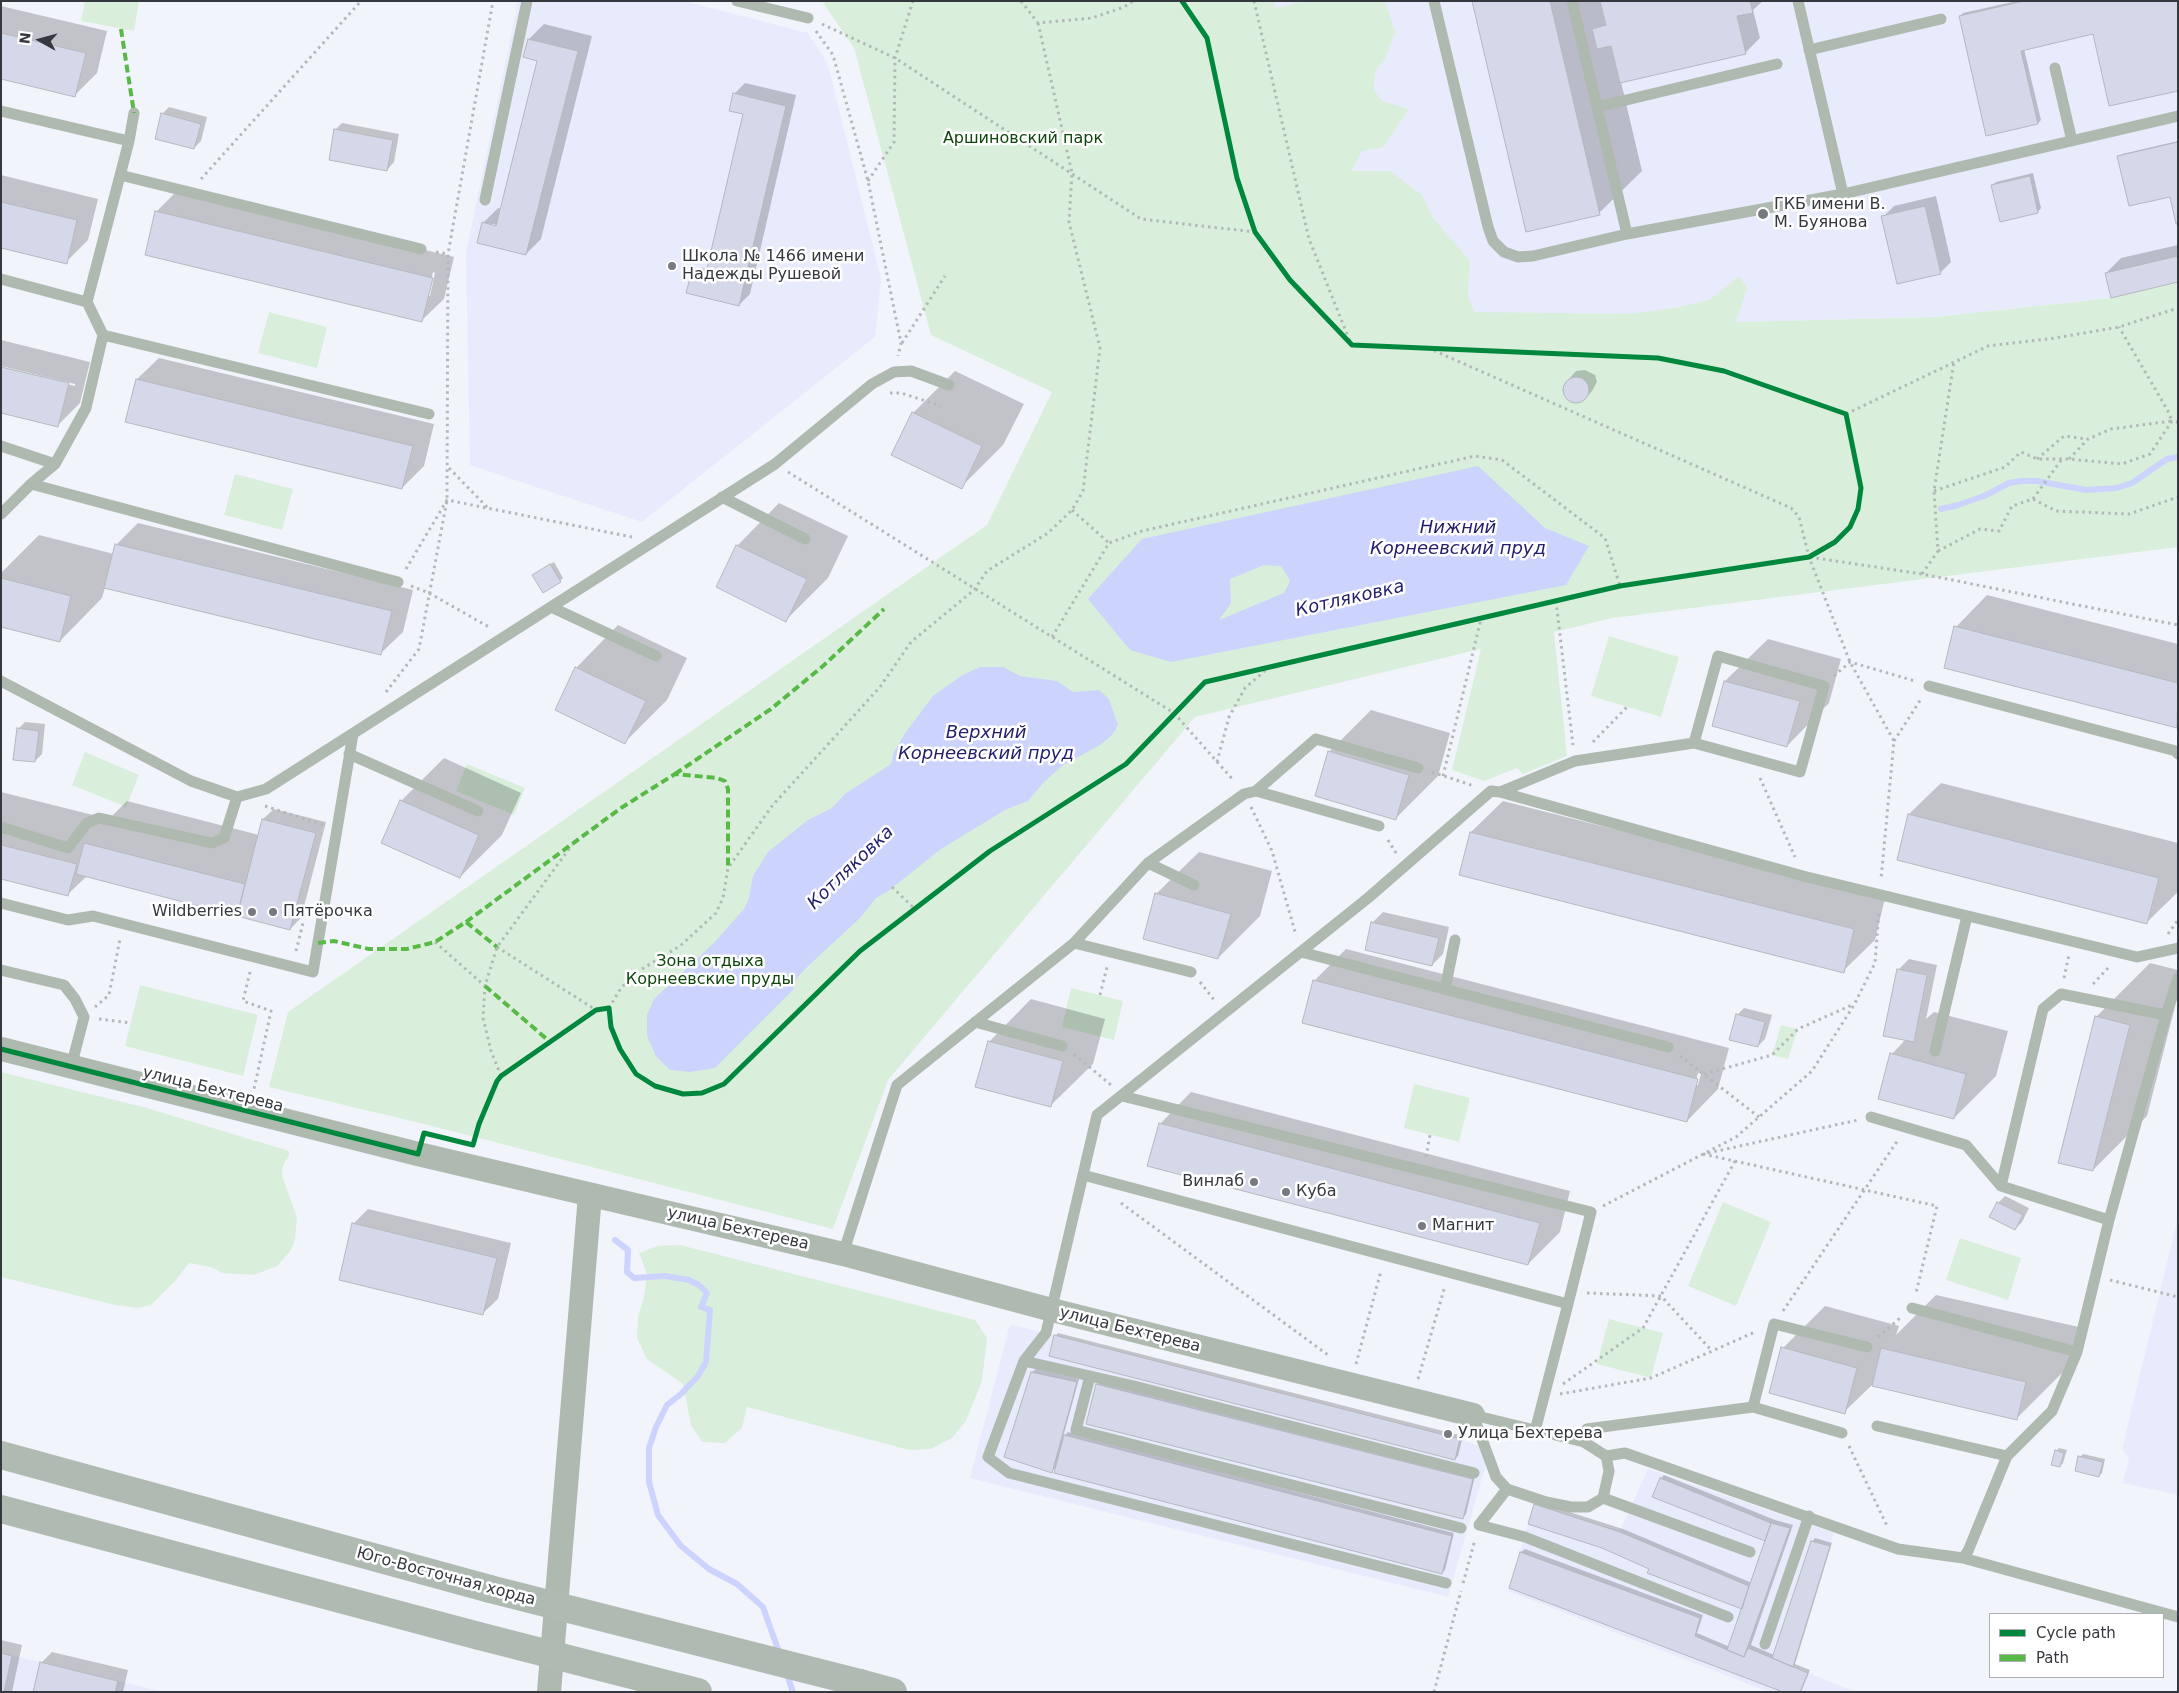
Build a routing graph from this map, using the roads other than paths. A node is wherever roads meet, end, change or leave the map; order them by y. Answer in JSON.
{"nodes":[{"id":1,"x":527,"y":1,"type":"edge"},
{"id":2,"x":737,"y":1,"type":"edge"},
{"id":3,"x":1434,"y":1,"type":"edge"},
{"id":4,"x":1572,"y":1,"type":"edge"},
{"id":5,"x":1798,"y":1,"type":"edge"},
{"id":6,"x":808,"y":18,"type":"road end"},
{"id":7,"x":1941,"y":20,"type":"dead end"},
{"id":8,"x":1809,"y":50,"type":"junction"},
{"id":9,"x":1777,"y":64,"type":"dead end"},
{"id":10,"x":2055,"y":68,"type":"dead end"},
{"id":11,"x":1597,"y":107,"type":"junction"},
{"id":12,"x":1,"y":111,"type":"edge"},
{"id":13,"x":134,"y":112,"type":"dead end"},
{"id":14,"x":2178,"y":116,"type":"edge"},
{"id":15,"x":129,"y":141,"type":"junction"},
{"id":16,"x":2072,"y":141,"type":"junction"},
{"id":17,"x":120,"y":175,"type":"junction"},
{"id":18,"x":1843,"y":194,"type":"junction"},
{"id":19,"x":485,"y":200,"type":"dead end"},
{"id":20,"x":1627,"y":234,"type":"junction"},
{"id":21,"x":421,"y":249,"type":"dead end"},
{"id":22,"x":1,"y":279,"type":"edge"},
{"id":23,"x":87,"y":302,"type":"junction"},
{"id":24,"x":103,"y":335,"type":"junction"},
{"id":25,"x":949,"y":384,"type":"dead end"},
{"id":26,"x":429,"y":414,"type":"dead end"},
{"id":27,"x":1,"y":446,"type":"edge"},
{"id":28,"x":55,"y":464,"type":"junction"},
{"id":29,"x":31,"y":484,"type":"junction"},
{"id":30,"x":722,"y":497,"type":"junction"},
{"id":31,"x":1,"y":514,"type":"edge"},
{"id":32,"x":805,"y":539,"type":"dead end"},
{"id":33,"x":398,"y":582,"type":"road end"},
{"id":34,"x":551,"y":607,"type":"junction"},
{"id":35,"x":656,"y":656,"type":"dead end"},
{"id":36,"x":1,"y":680,"type":"edge"},
{"id":37,"x":1929,"y":686,"type":"road end"},
{"id":38,"x":353,"y":734,"type":"junction"},
{"id":39,"x":1694,"y":743,"type":"junction"},
{"id":40,"x":349,"y":754,"type":"junction"},
{"id":41,"x":2178,"y":754,"type":"edge"},
{"id":42,"x":1418,"y":768,"type":"road end"},
{"id":43,"x":1256,"y":791,"type":"junction"},
{"id":44,"x":1495,"y":792,"type":"junction"},
{"id":45,"x":237,"y":796,"type":"junction"},
{"id":46,"x":478,"y":811,"type":"dead end"},
{"id":47,"x":1379,"y":826,"type":"road end"},
{"id":48,"x":1,"y":827,"type":"edge"},
{"id":49,"x":1148,"y":863,"type":"junction"},
{"id":50,"x":1194,"y":886,"type":"dead end"},
{"id":51,"x":1,"y":904,"type":"edge"},
{"id":52,"x":1967,"y":916,"type":"junction"},
{"id":53,"x":1455,"y":940,"type":"dead end"},
{"id":54,"x":1074,"y":943,"type":"junction"},
{"id":55,"x":2178,"y":948,"type":"edge"},
{"id":56,"x":1301,"y":952,"type":"junction"},
{"id":57,"x":1,"y":970,"type":"edge"},
{"id":58,"x":1191,"y":972,"type":"road end"},
{"id":59,"x":2178,"y":978,"type":"edge"},
{"id":60,"x":1444,"y":989,"type":"junction"},
{"id":61,"x":2166,"y":1014,"type":"junction"},
{"id":62,"x":975,"y":1022,"type":"junction"},
{"id":63,"x":1062,"y":1046,"type":"dead end"},
{"id":64,"x":1668,"y":1047,"type":"road end"},
{"id":65,"x":1,"y":1049,"type":"edge"},
{"id":66,"x":1935,"y":1051,"type":"dead end"},
{"id":67,"x":71,"y":1067,"type":"junction"},
{"id":68,"x":1122,"y":1096,"type":"junction"},
{"id":69,"x":1871,"y":1117,"type":"road end"},
{"id":70,"x":1083,"y":1175,"type":"junction"},
{"id":71,"x":2002,"y":1186,"type":"junction"},
{"id":72,"x":590,"y":1195,"type":"junction"},
{"id":73,"x":2109,"y":1220,"type":"junction"},
{"id":74,"x":843,"y":1254,"type":"junction"},
{"id":75,"x":1568,"y":1304,"type":"junction"},
{"id":76,"x":1912,"y":1308,"type":"road end"},
{"id":77,"x":1052,"y":1310,"type":"junction"},
{"id":78,"x":1867,"y":1347,"type":"road end"},
{"id":79,"x":2077,"y":1352,"type":"junction"},
{"id":80,"x":1024,"y":1360,"type":"junction"},
{"id":81,"x":1090,"y":1376,"type":"junction"},
{"id":82,"x":1753,"y":1407,"type":"junction"},
{"id":83,"x":1473,"y":1414,"type":"junction"},
{"id":84,"x":1877,"y":1426,"type":"dead end"},
{"id":85,"x":1536,"y":1431,"type":"junction"},
{"id":86,"x":1842,"y":1433,"type":"road end"},
{"id":87,"x":1584,"y":1442,"type":"junction"},
{"id":88,"x":1,"y":1455,"type":"edge"},
{"id":89,"x":1606,"y":1456,"type":"junction"},
{"id":90,"x":2007,"y":1456,"type":"junction"},
{"id":91,"x":1474,"y":1474,"type":"dead end"},
{"id":92,"x":1507,"y":1489,"type":"junction"},
{"id":93,"x":1603,"y":1498,"type":"junction"},
{"id":94,"x":1,"y":1509,"type":"edge"},
{"id":95,"x":1809,"y":1516,"type":"junction"},
{"id":96,"x":1462,"y":1528,"type":"dead end"},
{"id":97,"x":1750,"y":1552,"type":"dead end"},
{"id":98,"x":1962,"y":1558,"type":"junction"},
{"id":99,"x":1446,"y":1583,"type":"dead end"},
{"id":100,"x":2163,"y":1613,"type":"edge"},
{"id":101,"x":2164,"y":1613,"type":"edge"},
{"id":102,"x":1728,"y":1617,"type":"dead end"},
{"id":103,"x":2178,"y":1617,"type":"edge"},
{"id":104,"x":1765,"y":1644,"type":"dead end"},
{"id":105,"x":549,"y":1692,"type":"edge"},
{"id":106,"x":698,"y":1692,"type":"edge"},
{"id":107,"x":893,"y":1692,"type":"edge"}],
"edges":[{"from":1,"to":19,"type":"lane"},
{"from":2,"to":6,"type":"lane"},
{"from":3,"to":20,"type":"lane"},
{"from":4,"to":11,"type":"lane"},
{"from":5,"to":8,"type":"lane"},
{"from":7,"to":8,"type":"lane"},
{"from":8,"to":18,"type":"lane"},
{"from":9,"to":11,"type":"lane"},
{"from":10,"to":16,"type":"lane"},
{"from":11,"to":20,"type":"lane"},
{"from":12,"to":15,"type":"lane"},
{"from":13,"to":15,"type":"lane"},
{"from":14,"to":16,"type":"lane"},
{"from":15,"to":17,"type":"lane"},
{"from":16,"to":18,"type":"lane"},
{"from":17,"to":21,"type":"lane"},
{"from":17,"to":23,"type":"lane"},
{"from":18,"to":20,"type":"lane"},
{"from":22,"to":23,"type":"lane"},
{"from":23,"to":24,"type":"lane"},
{"from":24,"to":26,"type":"lane"},
{"from":24,"to":28,"type":"lane"},
{"from":25,"to":30,"type":"lane"},
{"from":27,"to":28,"type":"lane"},
{"from":28,"to":29,"type":"lane"},
{"from":29,"to":31,"type":"lane"},
{"from":29,"to":33,"type":"lane"},
{"from":30,"to":32,"type":"lane"},
{"from":30,"to":34,"type":"lane"},
{"from":34,"to":35,"type":"lane"},
{"from":34,"to":38,"type":"lane"},
{"from":36,"to":45,"type":"lane"},
{"from":37,"to":41,"type":"lane"},
{"from":38,"to":40,"type":"lane"},
{"from":38,"to":45,"type":"lane"},
{"from":39,"to":39,"type":"lane"},
{"from":39,"to":44,"type":"lane"},
{"from":40,"to":46,"type":"lane"},
{"from":40,"to":51,"type":"lane"},
{"from":42,"to":43,"type":"lane"},
{"from":43,"to":47,"type":"lane"},
{"from":43,"to":49,"type":"lane"},
{"from":44,"to":52,"type":"lane"},
{"from":44,"to":56,"type":"lane"},
{"from":45,"to":48,"type":"lane"},
{"from":49,"to":50,"type":"lane"},
{"from":49,"to":54,"type":"lane"},
{"from":52,"to":55,"type":"lane"},
{"from":52,"to":66,"type":"lane"},
{"from":53,"to":60,"type":"lane"},
{"from":54,"to":58,"type":"lane"},
{"from":54,"to":62,"type":"lane"},
{"from":56,"to":60,"type":"lane"},
{"from":56,"to":68,"type":"lane"},
{"from":57,"to":67,"type":"lane"},
{"from":59,"to":61,"type":"lane"},
{"from":60,"to":64,"type":"lane"},
{"from":61,"to":71,"type":"lane"},
{"from":61,"to":73,"type":"lane"},
{"from":62,"to":63,"type":"lane"},
{"from":62,"to":74,"type":"lane"},
{"from":65,"to":67,"type":"street","name":"улица Бехтерева"},
{"from":67,"to":72,"type":"street","name":"улица Бехтерева"},
{"from":68,"to":70,"type":"lane"},
{"from":68,"to":75,"type":"lane"},
{"from":69,"to":71,"type":"lane"},
{"from":70,"to":75,"type":"lane"},
{"from":70,"to":77,"type":"lane"},
{"from":71,"to":73,"type":"lane"},
{"from":72,"to":74,"type":"street","name":"улица Бехтерева"},
{"from":72,"to":105,"type":"street"},
{"from":73,"to":79,"type":"lane"},
{"from":74,"to":77,"type":"street","name":"улица Бехтерева"},
{"from":75,"to":85,"type":"lane"},
{"from":76,"to":79,"type":"lane"},
{"from":77,"to":80,"type":"lane"},
{"from":77,"to":83,"type":"street","name":"улица Бехтерева"},
{"from":78,"to":82,"type":"lane"},
{"from":79,"to":90,"type":"lane"},
{"from":80,"to":81,"type":"lane"},
{"from":80,"to":99,"type":"lane"},
{"from":81,"to":91,"type":"lane"},
{"from":81,"to":96,"type":"lane"},
{"from":82,"to":86,"type":"lane"},
{"from":82,"to":87,"type":"lane"},
{"from":83,"to":85,"type":"lane"},
{"from":83,"to":92,"type":"lane"},
{"from":84,"to":90,"type":"lane"},
{"from":85,"to":87,"type":"lane"},
{"from":87,"to":89,"type":"lane"},
{"from":88,"to":107,"type":"main road","name":"Юго-Восточная хорда","bridge":true},
{"from":89,"to":93,"type":"lane"},
{"from":89,"to":95,"type":"lane"},
{"from":90,"to":98,"type":"lane"},
{"from":92,"to":93,"type":"lane"},
{"from":92,"to":102,"type":"lane"},
{"from":93,"to":97,"type":"lane"},
{"from":94,"to":106,"type":"main road","bridge":true},
{"from":95,"to":98,"type":"lane"},
{"from":95,"to":104,"type":"lane"},
{"from":98,"to":100,"type":"lane"},
{"from":101,"to":103,"type":"lane"}]}
